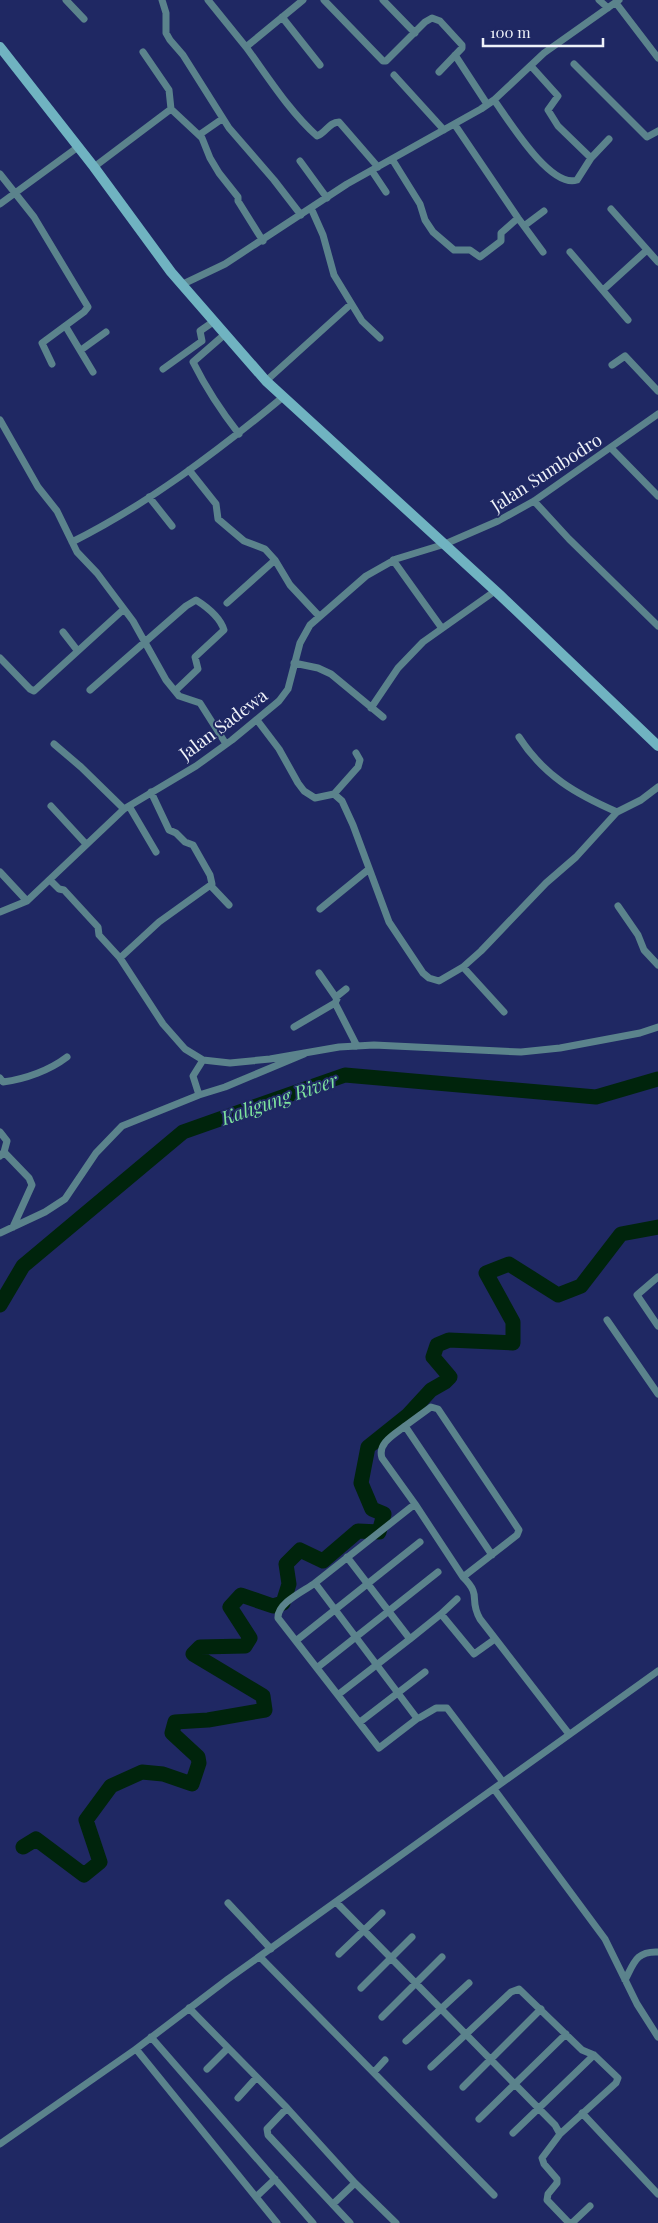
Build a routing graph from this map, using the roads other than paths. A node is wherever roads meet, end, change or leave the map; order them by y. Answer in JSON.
{"nodes":[{"id":1,"x":66,"y":0,"type":"edge"},
{"id":2,"x":162,"y":0,"type":"edge"},
{"id":3,"x":208,"y":0,"type":"edge"},
{"id":4,"x":303,"y":0,"type":"edge"},
{"id":5,"x":324,"y":0,"type":"edge"},
{"id":6,"x":383,"y":0,"type":"edge"},
{"id":7,"x":599,"y":0,"type":"edge"},
{"id":8,"x":617,"y":1,"type":"edge"},
{"id":9,"x":608,"y":8,"type":"junction"},
{"id":10,"x":282,"y":17,"type":"junction"},
{"id":11,"x":84,"y":19,"type":"dead end"},
{"id":12,"x":415,"y":33,"type":"junction"},
{"id":13,"x":0,"y":47,"type":"edge"},
{"id":14,"x":246,"y":47,"type":"junction"},
{"id":15,"x":143,"y":52,"type":"dead end"},
{"id":16,"x":454,"y":56,"type":"junction"},
{"id":17,"x":658,"y":58,"type":"edge"},
{"id":18,"x":574,"y":64,"type":"dead end"},
{"id":19,"x":320,"y":65,"type":"dead end"},
{"id":20,"x":531,"y":66,"type":"junction"},
{"id":21,"x":438,"y":72,"type":"dead end"},
{"id":22,"x":394,"y":75,"type":"dead end"},
{"id":23,"x":494,"y":100,"type":"junction"},
{"id":24,"x":487,"y":104,"type":"junction"},
{"id":25,"x":171,"y":109,"type":"junction"},
{"id":26,"x":222,"y":119,"type":"junction"},
{"id":27,"x":455,"y":125,"type":"junction"},
{"id":28,"x":444,"y":130,"type":"junction"},
{"id":29,"x":658,"y":131,"type":"edge"},
{"id":30,"x":199,"y":134,"type":"junction"},
{"id":31,"x":609,"y":139,"type":"dead end"},
{"id":32,"x":78,"y":148,"type":"junction"},
{"id":33,"x":590,"y":158,"type":"junction"},
{"id":34,"x":392,"y":159,"type":"junction"},
{"id":35,"x":300,"y":161,"type":"dead end"},
{"id":36,"x":94,"y":167,"type":"junction"},
{"id":37,"x":375,"y":168,"type":"junction"},
{"id":38,"x":0,"y":174,"type":"edge"},
{"id":39,"x":386,"y":192,"type":"dead end"},
{"id":40,"x":15,"y":194,"type":"junction"},
{"id":41,"x":326,"y":198,"type":"junction"},
{"id":42,"x":0,"y":204,"type":"edge"},
{"id":43,"x":311,"y":208,"type":"junction"},
{"id":44,"x":611,"y":209,"type":"dead end"},
{"id":45,"x":544,"y":211,"type":"dead end"},
{"id":46,"x":301,"y":215,"type":"junction"},
{"id":47,"x":518,"y":218,"type":"junction"},
{"id":48,"x":524,"y":226,"type":"junction"},
{"id":49,"x":263,"y":241,"type":"junction"},
{"id":50,"x":647,"y":250,"type":"junction"},
{"id":51,"x":543,"y":252,"type":"dead end"},
{"id":52,"x":570,"y":252,"type":"dead end"},
{"id":53,"x":658,"y":262,"type":"edge"},
{"id":54,"x":182,"y":285,"type":"junction"},
{"id":55,"x":603,"y":290,"type":"junction"},
{"id":56,"x":351,"y":304,"type":"junction"},
{"id":57,"x":628,"y":320,"type":"dead end"},
{"id":58,"x":213,"y":322,"type":"junction"},
{"id":59,"x":66,"y":327,"type":"junction"},
{"id":60,"x":106,"y":332,"type":"dead end"},
{"id":61,"x":224,"y":335,"type":"junction"},
{"id":62,"x":380,"y":338,"type":"dead end"},
{"id":63,"x":80,"y":350,"type":"junction"},
{"id":64,"x":52,"y":364,"type":"dead end"},
{"id":65,"x":612,"y":365,"type":"dead end"},
{"id":66,"x":163,"y":369,"type":"dead end"},
{"id":67,"x":93,"y":372,"type":"dead end"},
{"id":68,"x":266,"y":381,"type":"junction"},
{"id":69,"x":658,"y":390,"type":"edge"},
{"id":70,"x":283,"y":397,"type":"junction"},
{"id":71,"x":658,"y":414,"type":"edge"},
{"id":72,"x":0,"y":420,"type":"edge"},
{"id":73,"x":238,"y":434,"type":"junction"},
{"id":74,"x":611,"y":448,"type":"junction"},
{"id":75,"x":189,"y":470,"type":"junction"},
{"id":76,"x":658,"y":496,"type":"edge"},
{"id":77,"x":149,"y":497,"type":"junction"},
{"id":78,"x":534,"y":501,"type":"junction"},
{"id":79,"x":172,"y":526,"type":"dead end"},
{"id":80,"x":72,"y":542,"type":"junction"},
{"id":81,"x":441,"y":546,"type":"junction"},
{"id":82,"x":275,"y":560,"type":"junction"},
{"id":83,"x":393,"y":560,"type":"junction"},
{"id":84,"x":495,"y":591,"type":"junction"},
{"id":85,"x":227,"y":603,"type":"dead end"},
{"id":86,"x":124,"y":609,"type":"junction"},
{"id":87,"x":319,"y":616,"type":"junction"},
{"id":88,"x":658,"y":626,"type":"edge"},
{"id":89,"x":441,"y":627,"type":"junction"},
{"id":90,"x":62,"y":632,"type":"dead end"},
{"id":91,"x":146,"y":642,"type":"junction"},
{"id":92,"x":77,"y":650,"type":"junction"},
{"id":93,"x":0,"y":658,"type":"edge"},
{"id":94,"x":301,"y":664,"type":"junction"},
{"id":95,"x":90,"y":690,"type":"dead end"},
{"id":96,"x":175,"y":691,"type":"junction"},
{"id":97,"x":372,"y":708,"type":"junction"},
{"id":98,"x":383,"y":717,"type":"dead end"},
{"id":99,"x":260,"y":724,"type":"junction"},
{"id":100,"x":519,"y":737,"type":"dead end"},
{"id":101,"x":54,"y":744,"type":"dead end"},
{"id":102,"x":226,"y":744,"type":"junction"},
{"id":103,"x":658,"y":746,"type":"edge"},
{"id":104,"x":356,"y":753,"type":"dead end"},
{"id":105,"x":658,"y":787,"type":"edge"},
{"id":106,"x":334,"y":794,"type":"junction"},
{"id":107,"x":154,"y":797,"type":"junction"},
{"id":108,"x":51,"y":806,"type":"dead end"},
{"id":109,"x":129,"y":809,"type":"junction"},
{"id":110,"x":616,"y":812,"type":"junction"},
{"id":111,"x":86,"y":844,"type":"junction"},
{"id":112,"x":156,"y":852,"type":"dead end"},
{"id":113,"x":369,"y":869,"type":"junction"},
{"id":114,"x":0,"y":872,"type":"edge"},
{"id":115,"x":52,"y":883,"type":"junction"},
{"id":116,"x":211,"y":886,"type":"junction"},
{"id":117,"x":27,"y":901,"type":"junction"},
{"id":118,"x":229,"y":905,"type":"dead end"},
{"id":119,"x":618,"y":906,"type":"dead end"},
{"id":120,"x":320,"y":909,"type":"dead end"},
{"id":121,"x":0,"y":912,"type":"edge"},
{"id":122,"x":120,"y":958,"type":"junction"},
{"id":123,"x":658,"y":965,"type":"edge"},
{"id":124,"x":463,"y":967,"type":"junction"},
{"id":125,"x":319,"y":973,"type":"dead end"},
{"id":126,"x":346,"y":989,"type":"dead end"},
{"id":127,"x":335,"y":1000,"type":"junction"},
{"id":128,"x":504,"y":1012,"type":"dead end"},
{"id":129,"x":294,"y":1027,"type":"dead end"},
{"id":130,"x":658,"y":1027,"type":"edge"},
{"id":131,"x":357,"y":1046,"type":"junction"},
{"id":132,"x":309,"y":1052,"type":"junction"},
{"id":133,"x":67,"y":1057,"type":"dead end"},
{"id":134,"x":204,"y":1060,"type":"junction"},
{"id":135,"x":1,"y":1081,"type":"edge"},
{"id":136,"x":199,"y":1094,"type":"junction"},
{"id":137,"x":0,"y":1132,"type":"edge"},
{"id":138,"x":2,"y":1154,"type":"edge"},
{"id":139,"x":13,"y":1227,"type":"junction"},
{"id":140,"x":0,"y":1233,"type":"edge"},
{"id":141,"x":658,"y":1277,"type":"edge"},
{"id":142,"x":608,"y":1320,"type":"dead end"},
{"id":143,"x":658,"y":1326,"type":"edge"},
{"id":144,"x":658,"y":1394,"type":"edge"},
{"id":145,"x":406,"y":1426,"type":"junction"},
{"id":146,"x":416,"y":1504,"type":"junction"},
{"id":147,"x":420,"y":1542,"type":"dead end"},
{"id":148,"x":492,"y":1555,"type":"junction"},
{"id":149,"x":347,"y":1557,"type":"junction"},
{"id":150,"x":438,"y":1572,"type":"dead end"},
{"id":151,"x":463,"y":1578,"type":"junction"},
{"id":152,"x":315,"y":1583,"type":"junction"},
{"id":153,"x":368,"y":1583,"type":"junction"},
{"id":154,"x":457,"y":1599,"type":"dead end"},
{"id":155,"x":335,"y":1610,"type":"junction"},
{"id":156,"x":389,"y":1613,"type":"junction"},
{"id":157,"x":440,"y":1614,"type":"junction"},
{"id":158,"x":357,"y":1638,"type":"junction"},
{"id":159,"x":495,"y":1638,"type":"junction"},
{"id":160,"x":410,"y":1639,"type":"junction"},
{"id":161,"x":297,"y":1640,"type":"junction"},
{"id":162,"x":377,"y":1666,"type":"junction"},
{"id":163,"x":318,"y":1667,"type":"junction"},
{"id":164,"x":658,"y":1671,"type":"edge"},
{"id":165,"x":425,"y":1672,"type":"dead end"},
{"id":166,"x":339,"y":1694,"type":"junction"},
{"id":167,"x":398,"y":1694,"type":"junction"},
{"id":168,"x":418,"y":1718,"type":"junction"},
{"id":169,"x":360,"y":1722,"type":"junction"},
{"id":170,"x":569,"y":1734,"type":"junction"},
{"id":171,"x":503,"y":1782,"type":"junction"},
{"id":172,"x":494,"y":1789,"type":"junction"},
{"id":173,"x":336,"y":1902,"type":"junction"},
{"id":174,"x":228,"y":1903,"type":"dead end"},
{"id":175,"x":382,"y":1913,"type":"dead end"},
{"id":176,"x":364,"y":1930,"type":"junction"},
{"id":177,"x":412,"y":1936,"type":"dead end"},
{"id":178,"x":271,"y":1949,"type":"junction"},
{"id":179,"x":658,"y":1952,"type":"edge"},
{"id":180,"x":339,"y":1954,"type":"dead end"},
{"id":181,"x":260,"y":1957,"type":"junction"},
{"id":182,"x":442,"y":1957,"type":"dead end"},
{"id":183,"x":391,"y":1958,"type":"junction"},
{"id":184,"x":625,"y":1980,"type":"junction"},
{"id":185,"x":416,"y":1983,"type":"junction"},
{"id":186,"x":469,"y":1983,"type":"dead end"},
{"id":187,"x":361,"y":1988,"type":"dead end"},
{"id":188,"x":189,"y":2008,"type":"junction"},
{"id":189,"x":441,"y":2009,"type":"junction"},
{"id":190,"x":540,"y":2009,"type":"junction"},
{"id":191,"x":382,"y":2017,"type":"dead end"},
{"id":192,"x":466,"y":2034,"type":"junction"},
{"id":193,"x":566,"y":2034,"type":"junction"},
{"id":194,"x":151,"y":2037,"type":"junction"},
{"id":195,"x":658,"y":2037,"type":"edge"},
{"id":196,"x":406,"y":2041,"type":"dead end"},
{"id":197,"x":227,"y":2048,"type":"junction"},
{"id":198,"x":136,"y":2049,"type":"junction"},
{"id":199,"x":594,"y":2055,"type":"junction"},
{"id":200,"x":490,"y":2059,"type":"junction"},
{"id":201,"x":385,"y":2060,"type":"dead end"},
{"id":202,"x":431,"y":2066,"type":"dead end"},
{"id":203,"x":207,"y":2069,"type":"dead end"},
{"id":204,"x":374,"y":2072,"type":"junction"},
{"id":205,"x":256,"y":2078,"type":"junction"},
{"id":206,"x":516,"y":2084,"type":"junction"},
{"id":207,"x":464,"y":2087,"type":"dead end"},
{"id":208,"x":238,"y":2098,"type":"dead end"},
{"id":209,"x":287,"y":2108,"type":"junction"},
{"id":210,"x":539,"y":2108,"type":"junction"},
{"id":211,"x":582,"y":2113,"type":"junction"},
{"id":212,"x":479,"y":2119,"type":"dead end"},
{"id":213,"x":513,"y":2133,"type":"dead end"},
{"id":214,"x":560,"y":2134,"type":"junction"},
{"id":215,"x":0,"y":2144,"type":"edge"},
{"id":216,"x":275,"y":2179,"type":"junction"},
{"id":217,"x":354,"y":2183,"type":"junction"},
{"id":218,"x":658,"y":2194,"type":"edge"},
{"id":219,"x":494,"y":2195,"type":"dead end"},
{"id":220,"x":256,"y":2197,"type":"junction"},
{"id":221,"x":333,"y":2204,"type":"junction"},
{"id":222,"x":590,"y":2206,"type":"dead end"},
{"id":223,"x":277,"y":2223,"type":"edge"},
{"id":224,"x":313,"y":2223,"type":"edge"},
{"id":225,"x":350,"y":2223,"type":"edge"},
{"id":226,"x":396,"y":2223,"type":"edge"},
{"id":227,"x":570,"y":2223,"type":"edge"}],
"edges":[{"from":1,"to":11,"type":"street"},
{"from":2,"to":26,"type":"street"},
{"from":3,"to":14,"type":"street"},
{"from":4,"to":10,"type":"street"},
{"from":5,"to":12,"type":"street"},
{"from":6,"to":12,"type":"street"},
{"from":7,"to":9,"type":"street"},
{"from":8,"to":9,"type":"street"},
{"from":8,"to":17,"type":"street"},
{"from":9,"to":20,"type":"street"},
{"from":10,"to":14,"type":"street"},
{"from":10,"to":19,"type":"street"},
{"from":12,"to":16,"type":"street"},
{"from":13,"to":32,"type":"main road"},
{"from":14,"to":37,"type":"street"},
{"from":15,"to":25,"type":"street"},
{"from":16,"to":21,"type":"street"},
{"from":16,"to":24,"type":"street"},
{"from":18,"to":29,"type":"street"},
{"from":20,"to":23,"type":"street"},
{"from":20,"to":33,"type":"street"},
{"from":22,"to":28,"type":"street"},
{"from":23,"to":24,"type":"street"},
{"from":23,"to":33,"type":"street"},
{"from":24,"to":27,"type":"street"},
{"from":25,"to":30,"type":"street"},
{"from":25,"to":36,"type":"street"},
{"from":26,"to":30,"type":"street"},
{"from":26,"to":46,"type":"street"},
{"from":27,"to":28,"type":"street"},
{"from":27,"to":47,"type":"street"},
{"from":28,"to":34,"type":"street"},
{"from":30,"to":49,"type":"street"},
{"from":31,"to":33,"type":"street"},
{"from":32,"to":36,"type":"main road"},
{"from":32,"to":40,"type":"street"},
{"from":34,"to":37,"type":"street"},
{"from":34,"to":47,"type":"street"},
{"from":35,"to":41,"type":"street"},
{"from":36,"to":54,"type":"main road"},
{"from":37,"to":39,"type":"street"},
{"from":37,"to":41,"type":"street"},
{"from":38,"to":40,"type":"street"},
{"from":40,"to":42,"type":"street"},
{"from":40,"to":59,"type":"street"},
{"from":41,"to":43,"type":"street"},
{"from":43,"to":46,"type":"street"},
{"from":43,"to":56,"type":"street"},
{"from":44,"to":50,"type":"street"},
{"from":45,"to":48,"type":"street"},
{"from":46,"to":49,"type":"street"},
{"from":47,"to":48,"type":"street"},
{"from":48,"to":51,"type":"street"},
{"from":49,"to":54,"type":"street"},
{"from":50,"to":53,"type":"street"},
{"from":50,"to":55,"type":"street"},
{"from":52,"to":55,"type":"street"},
{"from":54,"to":58,"type":"main road"},
{"from":55,"to":57,"type":"street"},
{"from":56,"to":62,"type":"street"},
{"from":56,"to":68,"type":"street"},
{"from":58,"to":61,"type":"main road"},
{"from":58,"to":66,"type":"street"},
{"from":59,"to":63,"type":"street"},
{"from":59,"to":64,"type":"street"},
{"from":60,"to":63,"type":"street"},
{"from":61,"to":68,"type":"main road"},
{"from":61,"to":73,"type":"street"},
{"from":63,"to":67,"type":"street"},
{"from":65,"to":69,"type":"street"},
{"from":68,"to":70,"type":"main road"},
{"from":70,"to":73,"type":"street"},
{"from":70,"to":81,"type":"main road"},
{"from":71,"to":74,"type":"street","name":"Jalan Sumbodro"},
{"from":72,"to":80,"type":"street"},
{"from":73,"to":75,"type":"street"},
{"from":74,"to":76,"type":"street"},
{"from":74,"to":78,"type":"street","name":"Jalan Sumbodro"},
{"from":75,"to":77,"type":"street"},
{"from":75,"to":82,"type":"street"},
{"from":77,"to":79,"type":"street"},
{"from":77,"to":80,"type":"street"},
{"from":78,"to":81,"type":"street","name":"Jalan Sumbodro"},
{"from":78,"to":88,"type":"street"},
{"from":80,"to":86,"type":"street"},
{"from":81,"to":83,"type":"street","name":"Jalan Sadewa"},
{"from":81,"to":84,"type":"main road"},
{"from":82,"to":85,"type":"street"},
{"from":82,"to":87,"type":"street"},
{"from":83,"to":87,"type":"street","name":"Jalan Sadewa"},
{"from":83,"to":89,"type":"street"},
{"from":84,"to":89,"type":"street"},
{"from":84,"to":103,"type":"main road"},
{"from":86,"to":91,"type":"street"},
{"from":86,"to":92,"type":"street"},
{"from":87,"to":94,"type":"street","name":"Jalan Sadewa"},
{"from":89,"to":97,"type":"street"},
{"from":90,"to":92,"type":"street"},
{"from":91,"to":95,"type":"street"},
{"from":91,"to":96,"type":"street"},
{"from":91,"to":96,"type":"street"},
{"from":92,"to":93,"type":"street"},
{"from":94,"to":97,"type":"street"},
{"from":94,"to":99,"type":"street","name":"Jalan Sadewa"},
{"from":96,"to":102,"type":"street"},
{"from":97,"to":98,"type":"street"},
{"from":99,"to":102,"type":"street","name":"Jalan Sadewa"},
{"from":99,"to":106,"type":"street"},
{"from":100,"to":110,"type":"street"},
{"from":101,"to":109,"type":"street"},
{"from":102,"to":107,"type":"street","name":"Jalan Sadewa"},
{"from":104,"to":106,"type":"street"},
{"from":105,"to":110,"type":"street"},
{"from":106,"to":113,"type":"street"},
{"from":107,"to":109,"type":"street","name":"Jalan Sadewa"},
{"from":107,"to":116,"type":"street"},
{"from":108,"to":111,"type":"street"},
{"from":109,"to":111,"type":"street","name":"Jalan Sadewa"},
{"from":109,"to":112,"type":"street"},
{"from":110,"to":124,"type":"street"},
{"from":111,"to":115,"type":"street","name":"Jalan Sadewa"},
{"from":113,"to":120,"type":"street"},
{"from":113,"to":124,"type":"street"},
{"from":114,"to":117,"type":"street"},
{"from":115,"to":117,"type":"street","name":"Jalan Sadewa"},
{"from":115,"to":122,"type":"street"},
{"from":116,"to":118,"type":"street"},
{"from":116,"to":122,"type":"street"},
{"from":117,"to":121,"type":"street","name":"Jalan Sadewa"},
{"from":119,"to":123,"type":"street"},
{"from":122,"to":134,"type":"street"},
{"from":124,"to":128,"type":"street"},
{"from":125,"to":127,"type":"street"},
{"from":126,"to":127,"type":"street"},
{"from":127,"to":129,"type":"street"},
{"from":127,"to":131,"type":"street"},
{"from":130,"to":131,"type":"street"},
{"from":131,"to":132,"type":"street"},
{"from":132,"to":134,"type":"street"},
{"from":132,"to":136,"type":"street"},
{"from":133,"to":135,"type":"street"},
{"from":134,"to":136,"type":"street"},
{"from":136,"to":139,"type":"street"},
{"from":137,"to":138,"type":"street"},
{"from":138,"to":139,"type":"street"},
{"from":139,"to":140,"type":"street"},
{"from":141,"to":143,"type":"street"},
{"from":142,"to":144,"type":"street"},
{"from":145,"to":146,"type":"street"},
{"from":145,"to":148,"type":"street"},
{"from":145,"to":148,"type":"street"},
{"from":146,"to":149,"type":"street"},
{"from":146,"to":151,"type":"street"},
{"from":147,"to":153,"type":"street"},
{"from":148,"to":151,"type":"street"},
{"from":149,"to":152,"type":"street"},
{"from":149,"to":153,"type":"street"},
{"from":150,"to":156,"type":"street"},
{"from":151,"to":159,"type":"street"},
{"from":152,"to":155,"type":"street"},
{"from":152,"to":161,"type":"street"},
{"from":153,"to":155,"type":"street"},
{"from":153,"to":156,"type":"street"},
{"from":154,"to":157,"type":"street"},
{"from":155,"to":158,"type":"street"},
{"from":155,"to":161,"type":"street"},
{"from":156,"to":158,"type":"street"},
{"from":156,"to":160,"type":"street"},
{"from":157,"to":159,"type":"street"},
{"from":157,"to":160,"type":"street"},
{"from":158,"to":162,"type":"street"},
{"from":158,"to":163,"type":"street"},
{"from":159,"to":170,"type":"street"},
{"from":160,"to":162,"type":"street"},
{"from":161,"to":163,"type":"street"},
{"from":162,"to":166,"type":"street"},
{"from":162,"to":167,"type":"street"},
{"from":163,"to":166,"type":"street"},
{"from":164,"to":170,"type":"street"},
{"from":165,"to":167,"type":"street"},
{"from":166,"to":169,"type":"street"},
{"from":167,"to":168,"type":"street"},
{"from":167,"to":169,"type":"street"},
{"from":168,"to":169,"type":"street"},
{"from":168,"to":171,"type":"street"},
{"from":170,"to":171,"type":"street"},
{"from":171,"to":172,"type":"street"},
{"from":172,"to":173,"type":"street"},
{"from":172,"to":184,"type":"street"},
{"from":173,"to":176,"type":"street"},
{"from":173,"to":178,"type":"street"},
{"from":174,"to":178,"type":"street"},
{"from":175,"to":176,"type":"street"},
{"from":176,"to":180,"type":"street"},
{"from":176,"to":183,"type":"street"},
{"from":177,"to":183,"type":"street"},
{"from":178,"to":181,"type":"street"},
{"from":179,"to":184,"type":"street"},
{"from":181,"to":188,"type":"street"},
{"from":181,"to":204,"type":"street"},
{"from":182,"to":185,"type":"street"},
{"from":183,"to":185,"type":"street"},
{"from":183,"to":187,"type":"street"},
{"from":184,"to":195,"type":"street"},
{"from":185,"to":189,"type":"street"},
{"from":185,"to":191,"type":"street"},
{"from":186,"to":189,"type":"street"},
{"from":188,"to":194,"type":"street"},
{"from":188,"to":197,"type":"street"},
{"from":189,"to":192,"type":"street"},
{"from":189,"to":196,"type":"street"},
{"from":190,"to":192,"type":"street"},
{"from":190,"to":193,"type":"street"},
{"from":190,"to":200,"type":"street"},
{"from":192,"to":200,"type":"street"},
{"from":192,"to":202,"type":"street"},
{"from":193,"to":199,"type":"street"},
{"from":193,"to":206,"type":"street"},
{"from":194,"to":198,"type":"street"},
{"from":194,"to":216,"type":"street"},
{"from":197,"to":203,"type":"street"},
{"from":197,"to":205,"type":"street"},
{"from":198,"to":215,"type":"street"},
{"from":198,"to":220,"type":"street"},
{"from":199,"to":210,"type":"street"},
{"from":199,"to":211,"type":"street"},
{"from":200,"to":206,"type":"street"},
{"from":200,"to":207,"type":"street"},
{"from":201,"to":204,"type":"street"},
{"from":204,"to":219,"type":"street"},
{"from":205,"to":208,"type":"street"},
{"from":205,"to":209,"type":"street"},
{"from":206,"to":210,"type":"street"},
{"from":206,"to":212,"type":"street"},
{"from":209,"to":217,"type":"street"},
{"from":209,"to":221,"type":"street"},
{"from":210,"to":213,"type":"street"},
{"from":210,"to":214,"type":"street"},
{"from":211,"to":214,"type":"street"},
{"from":211,"to":218,"type":"street"},
{"from":214,"to":227,"type":"street"},
{"from":216,"to":220,"type":"street"},
{"from":216,"to":224,"type":"street"},
{"from":217,"to":221,"type":"street"},
{"from":217,"to":226,"type":"street"},
{"from":220,"to":223,"type":"street"},
{"from":221,"to":225,"type":"street"},
{"from":222,"to":227,"type":"street"}]}
